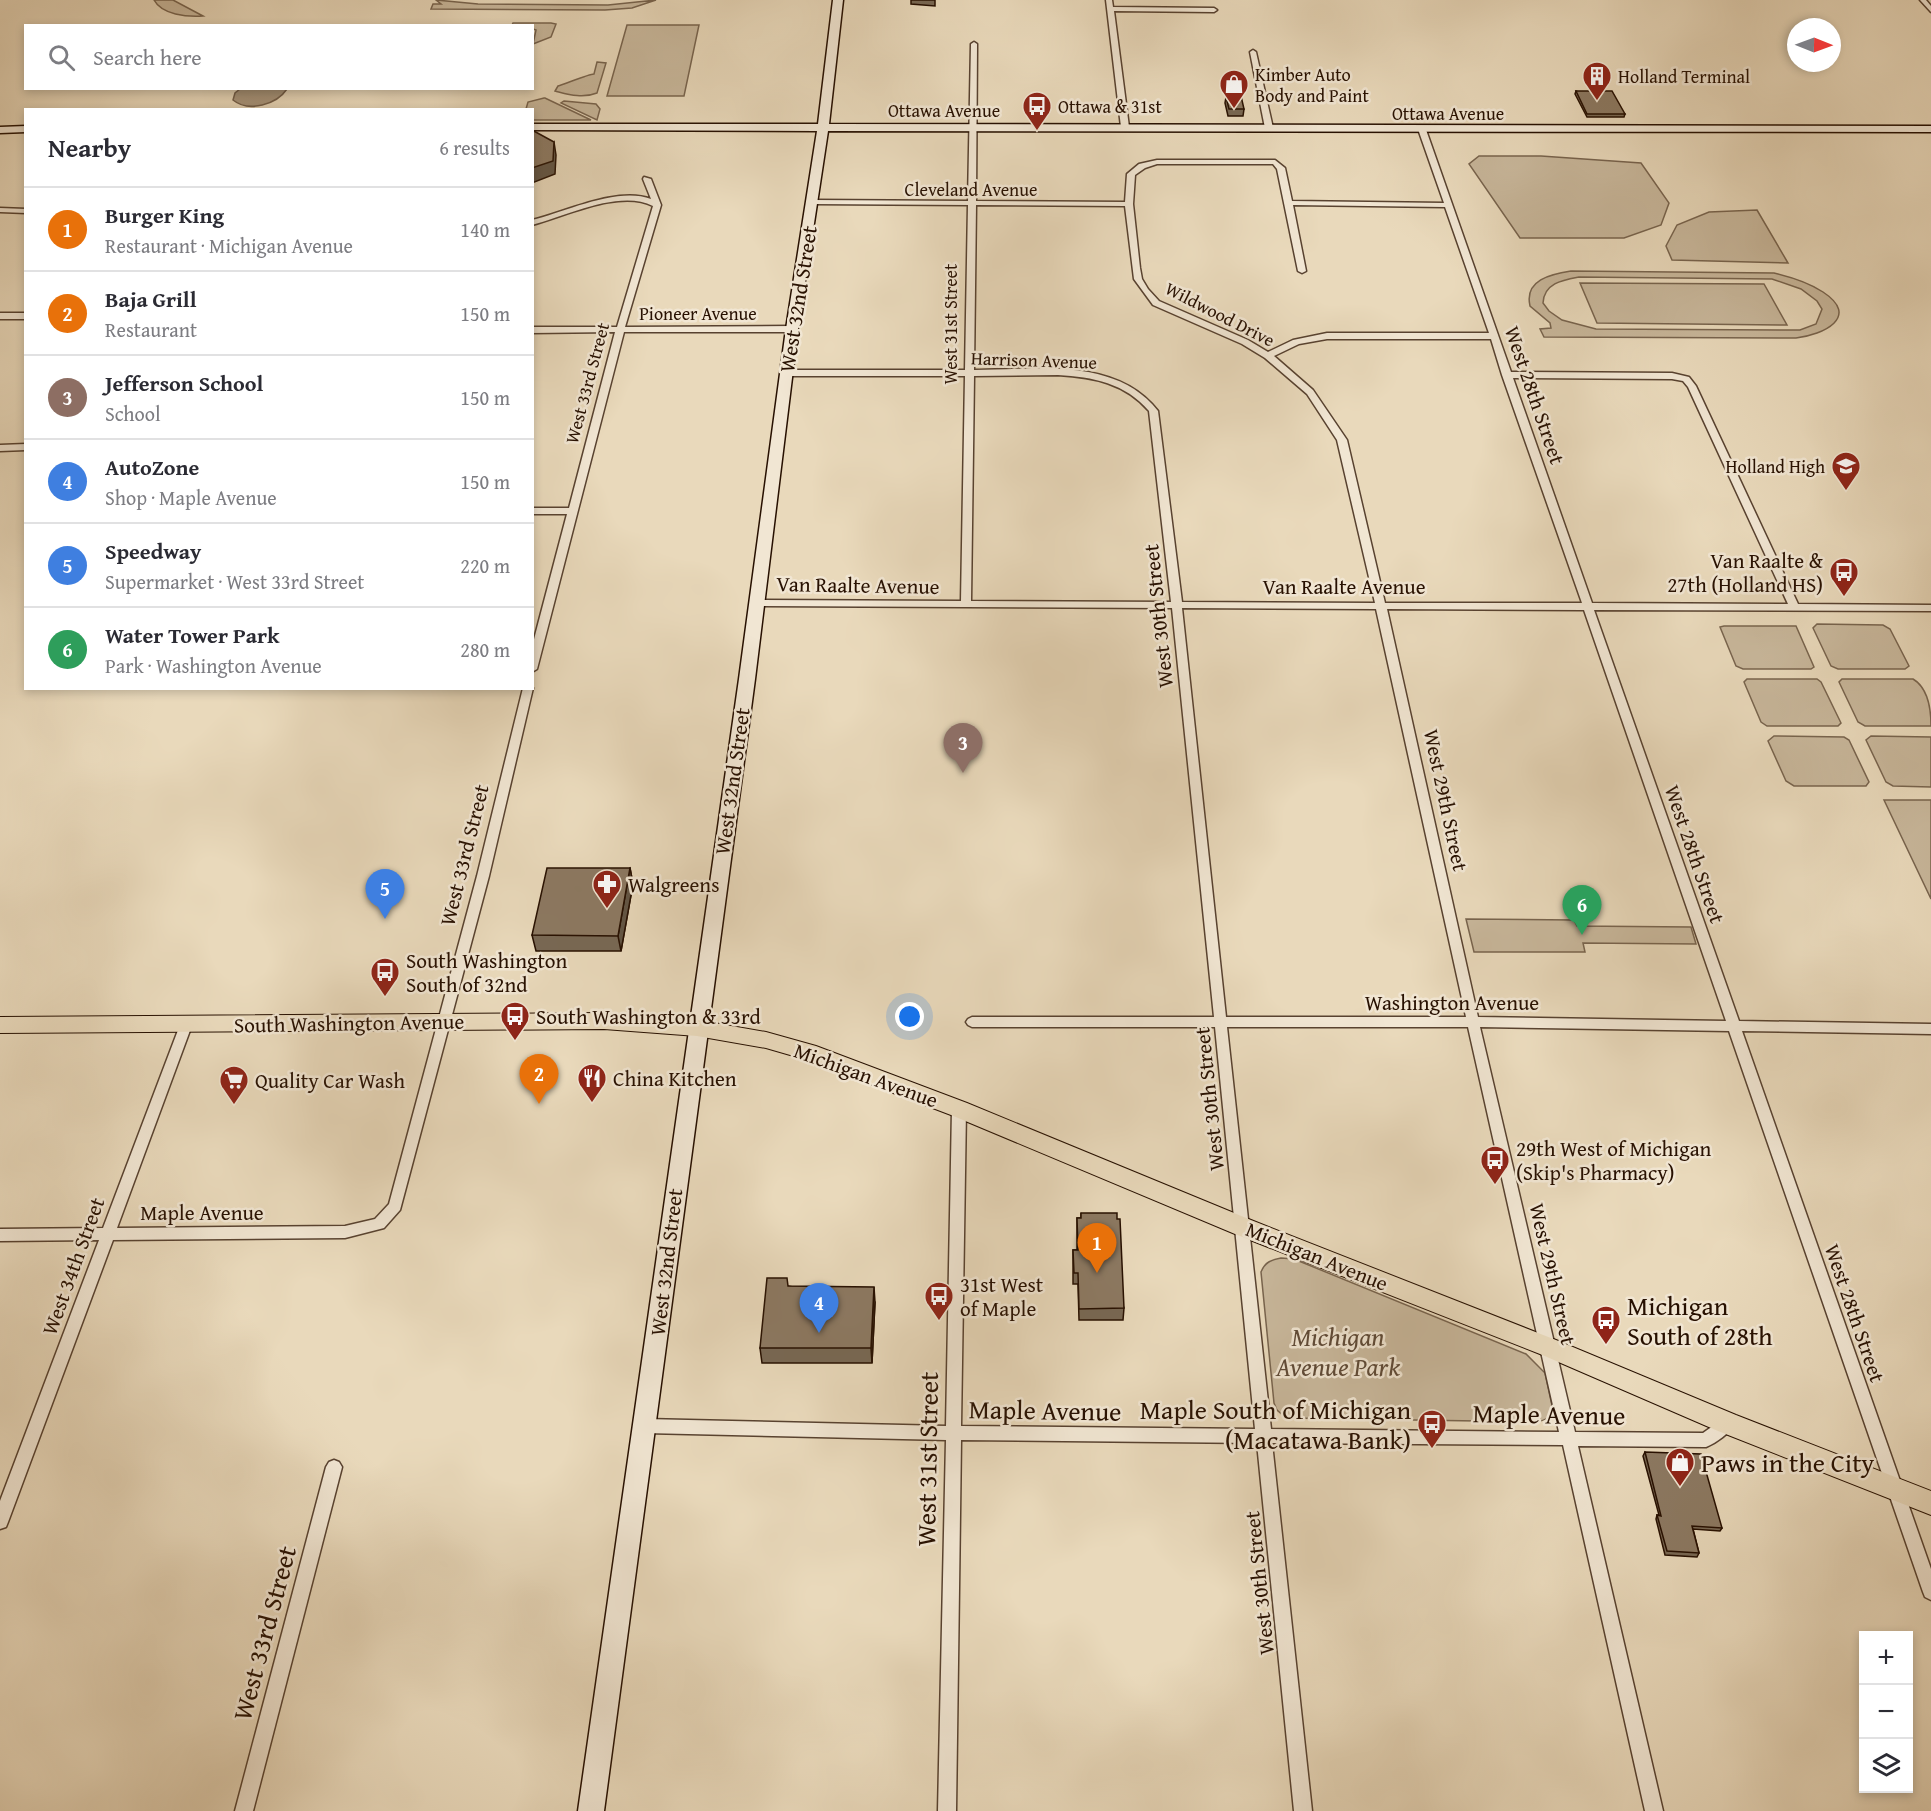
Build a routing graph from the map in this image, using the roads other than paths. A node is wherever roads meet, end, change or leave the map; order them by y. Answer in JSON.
{"nodes":[{"id":1,"x":838,"y":0,"type":"edge"},
{"id":2,"x":1109,"y":0,"type":"edge"},
{"id":3,"x":1923,"y":0,"type":"edge"},
{"id":4,"x":1110,"y":9,"type":"junction"},
{"id":5,"x":1214,"y":10,"type":"dead end"},
{"id":6,"x":1931,"y":10,"type":"edge"},
{"id":7,"x":974,"y":44,"type":"dead end"},
{"id":8,"x":1253,"y":52,"type":"dead end"},
{"id":9,"x":824,"y":126,"type":"junction"},
{"id":10,"x":534,"y":127,"type":"edge"},
{"id":11,"x":972,"y":127,"type":"junction"},
{"id":12,"x":1125,"y":127,"type":"junction"},
{"id":13,"x":1269,"y":128,"type":"junction"},
{"id":14,"x":24,"y":129,"type":"edge"},
{"id":15,"x":1422,"y":129,"type":"junction"},
{"id":16,"x":1931,"y":129,"type":"edge"},
{"id":17,"x":0,"y":130,"type":"edge"},
{"id":18,"x":647,"y":179,"type":"dead end"},
{"id":19,"x":813,"y":202,"type":"junction"},
{"id":20,"x":1287,"y":203,"type":"junction"},
{"id":21,"x":970,"y":204,"type":"junction"},
{"id":22,"x":1129,"y":204,"type":"junction"},
{"id":23,"x":657,"y":205,"type":"junction"},
{"id":24,"x":1446,"y":205,"type":"junction"},
{"id":25,"x":0,"y":210,"type":"edge"},
{"id":26,"x":24,"y":211,"type":"edge"},
{"id":27,"x":534,"y":222,"type":"edge"},
{"id":28,"x":1302,"y":271,"type":"dead end"},
{"id":29,"x":0,"y":316,"type":"edge"},
{"id":30,"x":24,"y":316,"type":"edge"},
{"id":31,"x":792,"y":329,"type":"junction"},
{"id":32,"x":534,"y":330,"type":"edge"},
{"id":33,"x":621,"y":330,"type":"junction"},
{"id":34,"x":1492,"y":336,"type":"junction"},
{"id":35,"x":1268,"y":356,"type":"junction"},
{"id":36,"x":787,"y":373,"type":"junction"},
{"id":37,"x":969,"y":373,"type":"junction"},
{"id":38,"x":1506,"y":375,"type":"junction"},
{"id":39,"x":1133,"y":393,"type":"joint"},
{"id":40,"x":24,"y":447,"type":"edge"},
{"id":41,"x":0,"y":448,"type":"edge"},
{"id":42,"x":534,"y":511,"type":"edge"},
{"id":43,"x":573,"y":512,"type":"junction"},
{"id":44,"x":757,"y":603,"type":"junction"},
{"id":45,"x":966,"y":605,"type":"junction"},
{"id":46,"x":1177,"y":606,"type":"junction"},
{"id":47,"x":1381,"y":606,"type":"junction"},
{"id":48,"x":1587,"y":606,"type":"junction"},
{"id":49,"x":1794,"y":607,"type":"junction"},
{"id":50,"x":1931,"y":608,"type":"edge"},
{"id":51,"x":536,"y":635,"type":"edge"},
{"id":52,"x":534,"y":652,"type":"edge"},
{"id":53,"x":528,"y":690,"type":"edge"},
{"id":54,"x":1220,"y":1021,"type":"junction"},
{"id":55,"x":442,"y":1022,"type":"junction"},
{"id":56,"x":972,"y":1022,"type":"dead end"},
{"id":57,"x":1473,"y":1022,"type":"junction"},
{"id":58,"x":0,"y":1025,"type":"edge"},
{"id":59,"x":186,"y":1025,"type":"junction"},
{"id":60,"x":1733,"y":1025,"type":"junction"},
{"id":61,"x":697,"y":1028,"type":"junction"},
{"id":62,"x":1931,"y":1029,"type":"edge"},
{"id":63,"x":959,"y":1108,"type":"junction"},
{"id":64,"x":395,"y":1206,"type":"joint"},
{"id":65,"x":1243,"y":1227,"type":"junction"},
{"id":66,"x":107,"y":1234,"type":"junction"},
{"id":67,"x":0,"y":1235,"type":"edge"},
{"id":68,"x":1548,"y":1347,"type":"junction"},
{"id":69,"x":1727,"y":1423,"type":"junction"},
{"id":70,"x":645,"y":1426,"type":"junction"},
{"id":71,"x":952,"y":1432,"type":"junction"},
{"id":72,"x":1263,"y":1436,"type":"junction"},
{"id":73,"x":1569,"y":1438,"type":"junction"},
{"id":74,"x":334,"y":1467,"type":"dead end"},
{"id":75,"x":1894,"y":1489,"type":"junction"},
{"id":76,"x":1931,"y":1503,"type":"edge"},
{"id":77,"x":0,"y":1522,"type":"edge"},
{"id":78,"x":1931,"y":1592,"type":"edge"},
{"id":79,"x":244,"y":1811,"type":"edge"},
{"id":80,"x":591,"y":1811,"type":"edge"},
{"id":81,"x":947,"y":1811,"type":"edge"},
{"id":82,"x":1303,"y":1811,"type":"edge"},
{"id":83,"x":1654,"y":1811,"type":"edge"}],
"edges":[{"from":1,"to":9,"type":"street","name":"West 32nd Street"},
{"from":2,"to":4,"type":"street"},
{"from":3,"to":6,"type":"street"},
{"from":4,"to":5,"type":"street"},
{"from":4,"to":12,"type":"street"},
{"from":7,"to":11,"type":"street","name":"West 31st Street"},
{"from":8,"to":13,"type":"street"},
{"from":9,"to":10,"type":"street","name":"Ottawa Avenue"},
{"from":9,"to":11,"type":"street","name":"Ottawa Avenue"},
{"from":9,"to":19,"type":"street","name":"West 32nd Street"},
{"from":11,"to":12,"type":"street","name":"Ottawa Avenue"},
{"from":11,"to":21,"type":"street","name":"West 31st Street"},
{"from":12,"to":13,"type":"street","name":"Ottawa Avenue"},
{"from":13,"to":15,"type":"street","name":"Ottawa Avenue"},
{"from":14,"to":17,"type":"street"},
{"from":15,"to":16,"type":"street","name":"Ottawa Avenue"},
{"from":15,"to":24,"type":"street","name":"West 28th Street"},
{"from":18,"to":23,"type":"street"},
{"from":19,"to":21,"type":"street","name":"Cleveland Avenue"},
{"from":19,"to":31,"type":"street","name":"West 32nd Street"},
{"from":20,"to":22,"type":"street","name":"Wildwood Drive"},
{"from":20,"to":24,"type":"street"},
{"from":20,"to":28,"type":"street"},
{"from":21,"to":22,"type":"street","name":"Cleveland Avenue"},
{"from":21,"to":37,"type":"street","name":"West 31st Street"},
{"from":22,"to":35,"type":"street","name":"Wildwood Drive"},
{"from":23,"to":27,"type":"street"},
{"from":23,"to":33,"type":"street","name":"West 33rd Street"},
{"from":24,"to":34,"type":"street","name":"West 28th Street"},
{"from":25,"to":26,"type":"street"},
{"from":29,"to":30,"type":"street"},
{"from":31,"to":33,"type":"street","name":"Pioneer Avenue"},
{"from":31,"to":36,"type":"street","name":"West 32nd Street"},
{"from":32,"to":33,"type":"street","name":"Pioneer Avenue"},
{"from":33,"to":43,"type":"street","name":"West 33rd Street"},
{"from":34,"to":35,"type":"street"},
{"from":34,"to":38,"type":"street","name":"West 28th Street"},
{"from":35,"to":47,"type":"street","name":"Wildwood Drive"},
{"from":36,"to":37,"type":"street","name":"Harrison Avenue"},
{"from":36,"to":44,"type":"street","name":"West 32nd Street"},
{"from":37,"to":39,"type":"street","name":"Harrison Avenue"},
{"from":37,"to":45,"type":"street","name":"West 31st Street"},
{"from":38,"to":48,"type":"street","name":"West 28th Street"},
{"from":38,"to":49,"type":"street"},
{"from":39,"to":46,"type":"street","name":"West 30th Street"},
{"from":40,"to":41,"type":"street"},
{"from":42,"to":43,"type":"street"},
{"from":43,"to":51,"type":"street","name":"West 33rd Street"},
{"from":44,"to":45,"type":"street","name":"Van Raalte Avenue"},
{"from":44,"to":61,"type":"street","name":"West 32nd Street"},
{"from":45,"to":46,"type":"street","name":"Van Raalte Avenue"},
{"from":46,"to":47,"type":"street","name":"Van Raalte Avenue"},
{"from":46,"to":54,"type":"street","name":"West 30th Street"},
{"from":47,"to":48,"type":"street","name":"Van Raalte Avenue"},
{"from":47,"to":57,"type":"street","name":"West 29th Street"},
{"from":48,"to":49,"type":"street","name":"Van Raalte Avenue"},
{"from":48,"to":60,"type":"street","name":"West 28th Street"},
{"from":49,"to":50,"type":"street","name":"Van Raalte Avenue"},
{"from":51,"to":52,"type":"street","name":"West 33rd Street"},
{"from":53,"to":55,"type":"street","name":"West 33rd Street"},
{"from":54,"to":56,"type":"street","name":"Washington Avenue"},
{"from":54,"to":57,"type":"street","name":"Washington Avenue"},
{"from":54,"to":65,"type":"street","name":"West 30th Street"},
{"from":55,"to":59,"type":"main road","name":"South Washington Avenue"},
{"from":55,"to":61,"type":"main road","name":"South Washington Avenue"},
{"from":55,"to":64,"type":"street","name":"West 33rd Street"},
{"from":57,"to":60,"type":"street","name":"Washington Avenue"},
{"from":57,"to":68,"type":"street","name":"West 29th Street"},
{"from":58,"to":59,"type":"main road","name":"South Washington Avenue"},
{"from":59,"to":66,"type":"street","name":"West 34th Street"},
{"from":60,"to":62,"type":"street","name":"Washington Avenue"},
{"from":60,"to":75,"type":"street","name":"West 28th Street"},
{"from":61,"to":63,"type":"main road","name":"Michigan Avenue"},
{"from":61,"to":70,"type":"street","name":"West 32nd Street"},
{"from":63,"to":65,"type":"main road","name":"Michigan Avenue"},
{"from":63,"to":71,"type":"street","name":"West 31st Street"},
{"from":64,"to":66,"type":"street","name":"Maple Avenue"},
{"from":65,"to":68,"type":"main road","name":"Michigan Avenue"},
{"from":65,"to":72,"type":"street","name":"West 30th Street"},
{"from":66,"to":67,"type":"street","name":"Maple Avenue"},
{"from":66,"to":77,"type":"street","name":"West 34th Street"},
{"from":68,"to":69,"type":"main road","name":"Michigan Avenue"},
{"from":68,"to":73,"type":"street","name":"West 29th Street"},
{"from":69,"to":73,"type":"street","name":"Maple Avenue"},
{"from":69,"to":75,"type":"main road","name":"Michigan Avenue"},
{"from":70,"to":71,"type":"street","name":"Maple Avenue"},
{"from":70,"to":80,"type":"street","name":"West 32nd Street"},
{"from":71,"to":72,"type":"street","name":"Maple Avenue"},
{"from":71,"to":81,"type":"street","name":"West 31st Street"},
{"from":72,"to":73,"type":"street","name":"Maple Avenue"},
{"from":72,"to":82,"type":"street","name":"West 30th Street"},
{"from":73,"to":83,"type":"street","name":"West 29th Street"},
{"from":74,"to":79,"type":"street","name":"West 33rd Street"},
{"from":75,"to":76,"type":"main road","name":"Michigan Avenue"},
{"from":75,"to":78,"type":"street","name":"West 28th Street"}]}
